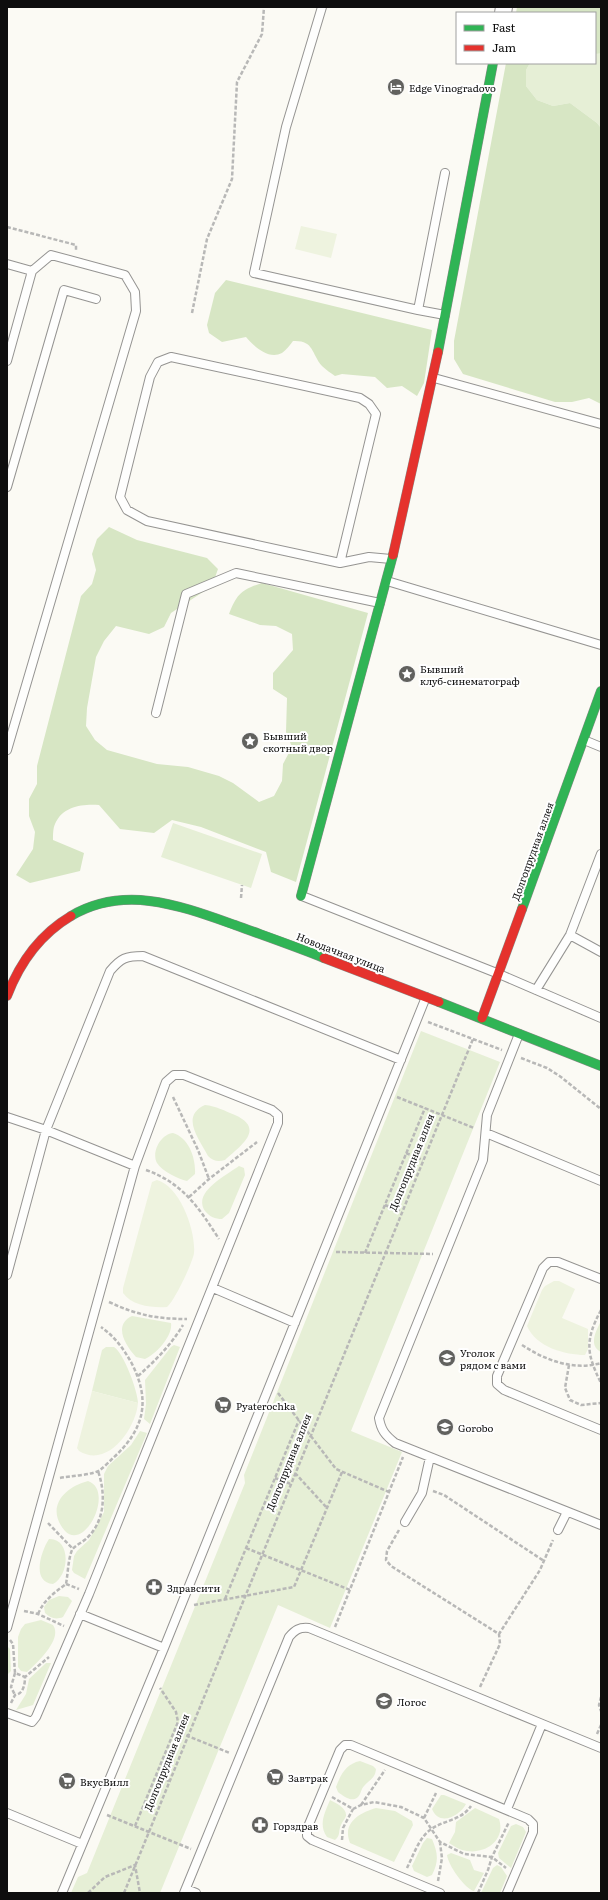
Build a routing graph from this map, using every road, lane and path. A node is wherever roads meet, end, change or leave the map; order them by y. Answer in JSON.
{"nodes":[{"id":1,"x":264,"y":7,"type":"edge"},
{"id":2,"x":322,"y":7,"type":"edge"},
{"id":3,"x":493,"y":64,"type":"edge"},
{"id":4,"x":445,"y":173,"type":"dead end"},
{"id":5,"x":7,"y":227,"type":"edge"},
{"id":6,"x":76,"y":262,"type":"junction"},
{"id":7,"x":7,"y":264,"type":"edge"},
{"id":8,"x":32,"y":271,"type":"junction"},
{"id":9,"x":96,"y":299,"type":"dead end"},
{"id":10,"x":418,"y":310,"type":"junction"},
{"id":11,"x":192,"y":313,"type":"dead end"},
{"id":12,"x":446,"y":315,"type":"junction"},
{"id":13,"x":7,"y":361,"type":"edge"},
{"id":14,"x":433,"y":378,"type":"junction"},
{"id":15,"x":601,"y":424,"type":"edge"},
{"id":16,"x":7,"y":487,"type":"edge"},
{"id":17,"x":392,"y":560,"type":"junction"},
{"id":18,"x":340,"y":563,"type":"junction"},
{"id":19,"x":387,"y":581,"type":"junction"},
{"id":20,"x":380,"y":603,"type":"junction"},
{"id":21,"x":601,"y":645,"type":"edge"},
{"id":22,"x":601,"y":691,"type":"edge"},
{"id":23,"x":156,"y":713,"type":"dead end"},
{"id":24,"x":583,"y":740,"type":"junction"},
{"id":25,"x":601,"y":747,"type":"edge"},
{"id":26,"x":7,"y":750,"type":"edge"},
{"id":27,"x":601,"y":854,"type":"edge"},
{"id":28,"x":242,"y":885,"type":"dead end"},
{"id":29,"x":301,"y":896,"type":"joint"},
{"id":30,"x":241,"y":898,"type":"dead end"},
{"id":31,"x":570,"y":935,"type":"junction"},
{"id":32,"x":601,"y":952,"type":"edge"},
{"id":33,"x":499,"y":974,"type":"junction"},
{"id":34,"x":536,"y":990,"type":"junction"},
{"id":35,"x":7,"y":996,"type":"edge"},
{"id":36,"x":426,"y":997,"type":"junction"},
{"id":37,"x":482,"y":1018,"type":"junction"},
{"id":38,"x":601,"y":1018,"type":"edge"},
{"id":39,"x":519,"y":1033,"type":"junction"},
{"id":40,"x":473,"y":1039,"type":"dead end"},
{"id":41,"x":401,"y":1060,"type":"junction"},
{"id":42,"x":601,"y":1066,"type":"edge"},
{"id":43,"x":166,"y":1082,"type":"junction"},
{"id":44,"x":388,"y":1093,"type":"junction"},
{"id":45,"x":425,"y":1108,"type":"junction"},
{"id":46,"x":442,"y":1115,"type":"junction"},
{"id":47,"x":7,"y":1117,"type":"edge"},
{"id":48,"x":474,"y":1128,"type":"dead end"},
{"id":49,"x":46,"y":1130,"type":"junction"},
{"id":50,"x":486,"y":1133,"type":"junction"},
{"id":51,"x":272,"y":1138,"type":"junction"},
{"id":52,"x":406,"y":1153,"type":"junction"},
{"id":53,"x":423,"y":1160,"type":"junction"},
{"id":54,"x":135,"y":1166,"type":"junction"},
{"id":55,"x":209,"y":1179,"type":"junction"},
{"id":56,"x":601,"y":1180,"type":"edge"},
{"id":57,"x":189,"y":1197,"type":"junction"},
{"id":58,"x":385,"y":1205,"type":"junction"},
{"id":59,"x":402,"y":1212,"type":"junction"},
{"id":60,"x":227,"y":1251,"type":"junction"},
{"id":61,"x":323,"y":1252,"type":"junction"},
{"id":62,"x":365,"y":1252,"type":"junction"},
{"id":63,"x":385,"y":1253,"type":"junction"},
{"id":64,"x":446,"y":1254,"type":"junction"},
{"id":65,"x":7,"y":1275,"type":"edge"},
{"id":66,"x":601,"y":1279,"type":"edge"},
{"id":67,"x":213,"y":1288,"type":"junction"},
{"id":68,"x":99,"y":1297,"type":"junction"},
{"id":69,"x":601,"y":1310,"type":"edge"},
{"id":70,"x":186,"y":1320,"type":"junction"},
{"id":71,"x":200,"y":1320,"type":"junction"},
{"id":72,"x":92,"y":1322,"type":"junction"},
{"id":73,"x":295,"y":1322,"type":"junction"},
{"id":74,"x":513,"y":1339,"type":"junction"},
{"id":75,"x":601,"y":1363,"type":"edge"},
{"id":76,"x":569,"y":1364,"type":"junction"},
{"id":77,"x":592,"y":1366,"type":"junction"},
{"id":78,"x":138,"y":1376,"type":"junction"},
{"id":79,"x":271,"y":1382,"type":"junction"},
{"id":80,"x":601,"y":1383,"type":"edge"},
{"id":81,"x":601,"y":1403,"type":"edge"},
{"id":82,"x":299,"y":1420,"type":"junction"},
{"id":83,"x":601,"y":1430,"type":"edge"},
{"id":84,"x":311,"y":1436,"type":"junction"},
{"id":85,"x":407,"y":1448,"type":"junction"},
{"id":86,"x":430,"y":1457,"type":"junction"},
{"id":87,"x":98,"y":1471,"type":"junction"},
{"id":88,"x":342,"y":1472,"type":"junction"},
{"id":89,"x":295,"y":1473,"type":"junction"},
{"id":90,"x":275,"y":1478,"type":"junction"},
{"id":91,"x":48,"y":1480,"type":"junction"},
{"id":92,"x":291,"y":1484,"type":"junction"},
{"id":93,"x":423,"y":1486,"type":"junction"},
{"id":94,"x":389,"y":1492,"type":"junction"},
{"id":95,"x":327,"y":1508,"type":"junction"},
{"id":96,"x":567,"y":1512,"type":"junction"},
{"id":97,"x":38,"y":1518,"type":"junction"},
{"id":98,"x":405,"y":1522,"type":"joint"},
{"id":99,"x":601,"y":1525,"type":"edge"},
{"id":100,"x":558,"y":1530,"type":"joint"},
{"id":101,"x":246,"y":1548,"type":"junction"},
{"id":102,"x":73,"y":1549,"type":"junction"},
{"id":103,"x":262,"y":1554,"type":"junction"},
{"id":104,"x":544,"y":1561,"type":"junction"},
{"id":105,"x":301,"y":1570,"type":"junction"},
{"id":106,"x":350,"y":1590,"type":"junction"},
{"id":107,"x":245,"y":1595,"type":"junction"},
{"id":108,"x":224,"y":1599,"type":"junction"},
{"id":109,"x":13,"y":1608,"type":"junction"},
{"id":110,"x":180,"y":1608,"type":"junction"},
{"id":111,"x":38,"y":1614,"type":"junction"},
{"id":112,"x":80,"y":1614,"type":"junction"},
{"id":113,"x":8,"y":1624,"type":"edge"},
{"id":114,"x":74,"y":1631,"type":"junction"},
{"id":115,"x":499,"y":1634,"type":"junction"},
{"id":116,"x":331,"y":1637,"type":"junction"},
{"id":117,"x":7,"y":1638,"type":"edge"},
{"id":118,"x":164,"y":1648,"type":"junction"},
{"id":119,"x":62,"y":1657,"type":"junction"},
{"id":120,"x":15,"y":1672,"type":"junction"},
{"id":121,"x":152,"y":1676,"type":"junction"},
{"id":122,"x":25,"y":1677,"type":"junction"},
{"id":123,"x":15,"y":1695,"type":"junction"},
{"id":124,"x":476,"y":1697,"type":"junction"},
{"id":125,"x":601,"y":1697,"type":"edge"},
{"id":126,"x":601,"y":1711,"type":"edge"},
{"id":127,"x":7,"y":1713,"type":"edge"},
{"id":128,"x":542,"y":1724,"type":"junction"},
{"id":129,"x":174,"y":1731,"type":"junction"},
{"id":130,"x":188,"y":1736,"type":"junction"},
{"id":131,"x":214,"y":1747,"type":"dead end"},
{"id":132,"x":601,"y":1748,"type":"edge"},
{"id":133,"x":390,"y":1761,"type":"junction"},
{"id":134,"x":156,"y":1775,"type":"junction"},
{"id":135,"x":170,"y":1781,"type":"junction"},
{"id":136,"x":441,"y":1782,"type":"junction"},
{"id":137,"x":323,"y":1791,"type":"junction"},
{"id":138,"x":475,"y":1796,"type":"junction"},
{"id":139,"x":361,"y":1805,"type":"junction"},
{"id":140,"x":353,"y":1809,"type":"junction"},
{"id":141,"x":96,"y":1810,"type":"junction"},
{"id":142,"x":510,"y":1811,"type":"junction"},
{"id":143,"x":7,"y":1813,"type":"edge"},
{"id":144,"x":424,"y":1818,"type":"junction"},
{"id":145,"x":135,"y":1826,"type":"junction"},
{"id":146,"x":431,"y":1829,"type":"junction"},
{"id":147,"x":149,"y":1832,"type":"junction"},
{"id":148,"x":440,"y":1842,"type":"junction"},
{"id":149,"x":82,"y":1844,"type":"junction"},
{"id":150,"x":180,"y":1845,"type":"dead end"},
{"id":151,"x":341,"y":1852,"type":"junction"},
{"id":152,"x":492,"y":1857,"type":"junction"},
{"id":153,"x":135,"y":1865,"type":"junction"},
{"id":154,"x":515,"y":1873,"type":"junction"},
{"id":155,"x":402,"y":1877,"type":"junction"},
{"id":156,"x":184,"y":1891,"type":"edge"},
{"id":157,"x":438,"y":1892,"type":"edge"},
{"id":158,"x":62,"y":1893,"type":"edge"},
{"id":159,"x":88,"y":1893,"type":"edge"},
{"id":160,"x":124,"y":1893,"type":"edge"},
{"id":161,"x":140,"y":1893,"type":"edge"},
{"id":162,"x":196,"y":1893,"type":"edge"},
{"id":163,"x":478,"y":1893,"type":"edge"},
{"id":164,"x":507,"y":1893,"type":"edge"}],
"edges":[{"from":1,"to":11,"type":"path"},
{"from":2,"to":10,"type":"lane"},
{"from":3,"to":12,"type":"street"},
{"from":4,"to":10,"type":"lane"},
{"from":5,"to":6,"type":"path"},
{"from":6,"to":8,"type":"lane"},
{"from":6,"to":26,"type":"lane"},
{"from":7,"to":8,"type":"lane"},
{"from":8,"to":13,"type":"lane"},
{"from":9,"to":16,"type":"lane"},
{"from":10,"to":12,"type":"lane"},
{"from":12,"to":14,"type":"street"},
{"from":14,"to":15,"type":"lane"},
{"from":14,"to":17,"type":"street"},
{"from":17,"to":18,"type":"lane"},
{"from":17,"to":19,"type":"street"},
{"from":18,"to":18,"type":"lane"},
{"from":19,"to":20,"type":"street"},
{"from":19,"to":21,"type":"lane"},
{"from":20,"to":23,"type":"lane"},
{"from":20,"to":29,"type":"street"},
{"from":22,"to":24,"type":"street","name":"Долгопрудная аллея"},
{"from":24,"to":25,"type":"lane"},
{"from":24,"to":33,"type":"street","name":"Долгопрудная аллея"},
{"from":27,"to":31,"type":"lane"},
{"from":28,"to":30,"type":"path"},
{"from":29,"to":33,"type":"lane"},
{"from":31,"to":32,"type":"lane"},
{"from":31,"to":34,"type":"lane"},
{"from":33,"to":34,"type":"lane"},
{"from":33,"to":37,"type":"street","name":"Долгопрудная аллея"},
{"from":34,"to":38,"type":"lane"},
{"from":35,"to":36,"type":"street","name":"Новодачная улица"},
{"from":36,"to":37,"type":"street","name":"Новодачная улица"},
{"from":36,"to":41,"type":"lane"},
{"from":37,"to":39,"type":"street","name":"Новодачная улица"},
{"from":39,"to":42,"type":"street","name":"Новодачная улица"},
{"from":39,"to":50,"type":"lane"},
{"from":40,"to":46,"type":"path","name":"Долгопрудная аллея"},
{"from":41,"to":44,"type":"lane"},
{"from":41,"to":49,"type":"lane"},
{"from":43,"to":51,"type":"lane"},
{"from":43,"to":54,"type":"lane"},
{"from":43,"to":55,"type":"path"},
{"from":44,"to":45,"type":"path"},
{"from":44,"to":61,"type":"lane"},
{"from":45,"to":46,"type":"path"},
{"from":45,"to":52,"type":"path"},
{"from":46,"to":48,"type":"path"},
{"from":46,"to":53,"type":"path","name":"Долгопрудная аллея"},
{"from":47,"to":49,"type":"lane"},
{"from":49,"to":54,"type":"lane"},
{"from":49,"to":65,"type":"lane"},
{"from":50,"to":56,"type":"lane"},
{"from":50,"to":64,"type":"lane"},
{"from":51,"to":55,"type":"path"},
{"from":51,"to":60,"type":"lane"},
{"from":52,"to":53,"type":"path"},
{"from":52,"to":58,"type":"path"},
{"from":53,"to":59,"type":"path","name":"Долгопрудная аллея"},
{"from":54,"to":57,"type":"path"},
{"from":54,"to":68,"type":"lane"},
{"from":55,"to":57,"type":"path"},
{"from":57,"to":60,"type":"path"},
{"from":58,"to":59,"type":"path"},
{"from":58,"to":62,"type":"path"},
{"from":59,"to":63,"type":"path","name":"Долгопрудная аллея"},
{"from":60,"to":67,"type":"lane"},
{"from":61,"to":62,"type":"path"},
{"from":61,"to":73,"type":"lane"},
{"from":62,"to":63,"type":"path"},
{"from":63,"to":64,"type":"path"},
{"from":63,"to":84,"type":"path","name":"Долгопрудная аллея"},
{"from":64,"to":85,"type":"lane"},
{"from":66,"to":74,"type":"lane"},
{"from":67,"to":71,"type":"lane"},
{"from":67,"to":73,"type":"lane"},
{"from":68,"to":70,"type":"path"},
{"from":68,"to":72,"type":"lane"},
{"from":69,"to":77,"type":"path"},
{"from":70,"to":71,"type":"path"},
{"from":70,"to":78,"type":"path"},
{"from":71,"to":112,"type":"lane"},
{"from":72,"to":78,"type":"path"},
{"from":72,"to":91,"type":"lane"},
{"from":73,"to":79,"type":"lane"},
{"from":74,"to":76,"type":"path"},
{"from":74,"to":83,"type":"lane"},
{"from":75,"to":77,"type":"path"},
{"from":76,"to":77,"type":"path"},
{"from":76,"to":81,"type":"path"},
{"from":77,"to":80,"type":"path"},
{"from":78,"to":87,"type":"path"},
{"from":79,"to":82,"type":"path"},
{"from":79,"to":110,"type":"lane"},
{"from":82,"to":84,"type":"path"},
{"from":82,"to":90,"type":"path"},
{"from":84,"to":88,"type":"path"},
{"from":84,"to":89,"type":"path","name":"Долгопрудная аллея"},
{"from":85,"to":86,"type":"lane"},
{"from":85,"to":94,"type":"path"},
{"from":86,"to":93,"type":"lane"},
{"from":86,"to":96,"type":"lane"},
{"from":87,"to":91,"type":"path"},
{"from":87,"to":102,"type":"path"},
{"from":88,"to":94,"type":"path"},
{"from":88,"to":95,"type":"path"},
{"from":89,"to":92,"type":"path","name":"Долгопрудная аллея"},
{"from":89,"to":95,"type":"path"},
{"from":90,"to":92,"type":"path"},
{"from":90,"to":101,"type":"path"},
{"from":91,"to":97,"type":"lane"},
{"from":92,"to":103,"type":"path","name":"Долгопрудная аллея"},
{"from":93,"to":98,"type":"lane"},
{"from":93,"to":104,"type":"path"},
{"from":94,"to":106,"type":"path"},
{"from":95,"to":105,"type":"path"},
{"from":96,"to":99,"type":"lane"},
{"from":96,"to":100,"type":"lane"},
{"from":97,"to":102,"type":"path"},
{"from":97,"to":109,"type":"lane"},
{"from":98,"to":115,"type":"path"},
{"from":100,"to":104,"type":"path"},
{"from":101,"to":103,"type":"path"},
{"from":101,"to":108,"type":"path"},
{"from":102,"to":111,"type":"path"},
{"from":103,"to":105,"type":"path"},
{"from":103,"to":107,"type":"path","name":"Долгопрудная аллея"},
{"from":104,"to":115,"type":"path"},
{"from":105,"to":106,"type":"path"},
{"from":105,"to":107,"type":"path"},
{"from":106,"to":116,"type":"path"},
{"from":107,"to":108,"type":"path"},
{"from":107,"to":130,"type":"path","name":"Долгопрудная аллея"},
{"from":108,"to":110,"type":"path"},
{"from":109,"to":111,"type":"path"},
{"from":109,"to":113,"type":"lane"},
{"from":110,"to":118,"type":"lane"},
{"from":111,"to":114,"type":"path"},
{"from":112,"to":114,"type":"lane"},
{"from":112,"to":118,"type":"lane"},
{"from":114,"to":119,"type":"lane"},
{"from":115,"to":124,"type":"path"},
{"from":116,"to":124,"type":"lane"},
{"from":116,"to":156,"type":"lane"},
{"from":117,"to":120,"type":"path"},
{"from":118,"to":121,"type":"lane"},
{"from":119,"to":122,"type":"path"},
{"from":119,"to":127,"type":"lane"},
{"from":120,"to":122,"type":"path"},
{"from":120,"to":123,"type":"path"},
{"from":121,"to":129,"type":"path"},
{"from":121,"to":141,"type":"lane"},
{"from":122,"to":123,"type":"path"},
{"from":123,"to":127,"type":"path"},
{"from":124,"to":128,"type":"lane"},
{"from":125,"to":126,"type":"path"},
{"from":128,"to":132,"type":"lane"},
{"from":128,"to":142,"type":"lane"},
{"from":129,"to":130,"type":"path"},
{"from":129,"to":134,"type":"path"},
{"from":130,"to":131,"type":"path"},
{"from":130,"to":135,"type":"path","name":"Долгопрудная аллея"},
{"from":133,"to":136,"type":"lane"},
{"from":133,"to":137,"type":"lane"},
{"from":133,"to":139,"type":"path"},
{"from":134,"to":135,"type":"path"},
{"from":134,"to":145,"type":"path"},
{"from":135,"to":147,"type":"path","name":"Долгопрудная аллея"},
{"from":136,"to":138,"type":"lane"},
{"from":136,"to":144,"type":"path"},
{"from":137,"to":140,"type":"path"},
{"from":137,"to":151,"type":"lane"},
{"from":138,"to":142,"type":"lane"},
{"from":138,"to":146,"type":"path"},
{"from":139,"to":140,"type":"path"},
{"from":139,"to":144,"type":"path"},
{"from":140,"to":151,"type":"path"},
{"from":141,"to":145,"type":"path"},
{"from":141,"to":149,"type":"lane"},
{"from":142,"to":152,"type":"path"},
{"from":142,"to":154,"type":"lane"},
{"from":143,"to":149,"type":"lane"},
{"from":144,"to":146,"type":"path"},
{"from":145,"to":147,"type":"path"},
{"from":146,"to":148,"type":"path"},
{"from":146,"to":155,"type":"path"},
{"from":147,"to":150,"type":"path"},
{"from":147,"to":153,"type":"path","name":"Долгопрудная аллея"},
{"from":148,"to":152,"type":"path"},
{"from":148,"to":157,"type":"path"},
{"from":149,"to":158,"type":"lane"},
{"from":151,"to":155,"type":"lane"},
{"from":152,"to":154,"type":"path"},
{"from":152,"to":163,"type":"path"},
{"from":153,"to":159,"type":"path"},
{"from":153,"to":160,"type":"path","name":"Долгопрудная аллея"},
{"from":153,"to":161,"type":"path"},
{"from":154,"to":164,"type":"lane"},
{"from":155,"to":157,"type":"lane"},
{"from":156,"to":162,"type":"lane"}]}
